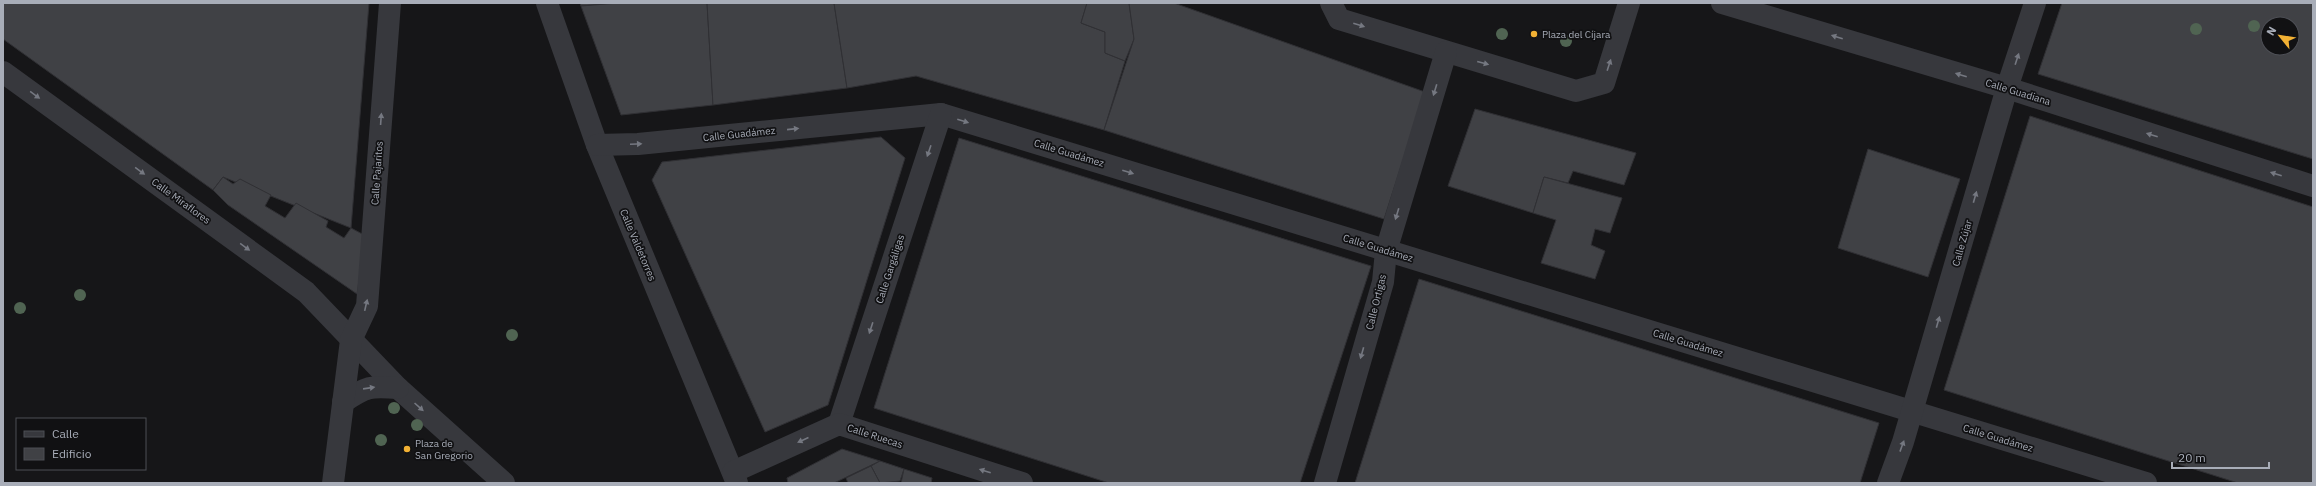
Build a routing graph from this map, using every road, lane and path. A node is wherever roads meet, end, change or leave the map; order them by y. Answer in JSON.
{"nodes":[{"id":1,"x":390,"y":3,"type":"edge"},
{"id":2,"x":548,"y":3,"type":"edge"},
{"id":3,"x":1331,"y":3,"type":"edge"},
{"id":4,"x":1629,"y":3,"type":"edge"},
{"id":5,"x":1722,"y":3,"type":"edge"},
{"id":6,"x":2035,"y":3,"type":"edge"},
{"id":7,"x":1446,"y":52,"type":"junction"},
{"id":8,"x":3,"y":72,"type":"edge"},
{"id":9,"x":2007,"y":88,"type":"junction"},
{"id":10,"x":941,"y":114,"type":"junction"},
{"id":11,"x":597,"y":145,"type":"junction"},
{"id":12,"x":2313,"y":186,"type":"edge"},
{"id":13,"x":1386,"y":251,"type":"junction"},
{"id":14,"x":351,"y":340,"type":"junction"},
{"id":15,"x":398,"y":388,"type":"junction"},
{"id":16,"x":344,"y":402,"type":"junction"},
{"id":17,"x":1912,"y":411,"type":"junction"},
{"id":18,"x":839,"y":424,"type":"junction"},
{"id":19,"x":735,"y":478,"type":"edge"},
{"id":20,"x":333,"y":483,"type":"edge"},
{"id":21,"x":504,"y":483,"type":"edge"},
{"id":22,"x":1022,"y":483,"type":"edge"},
{"id":23,"x":1325,"y":483,"type":"edge"},
{"id":24,"x":1888,"y":483,"type":"edge"},
{"id":25,"x":2146,"y":483,"type":"edge"}],
"edges":[{"from":14,"to":1,"type":"street","name":"Calle Pajaritos","one_way":true},
{"from":2,"to":11,"type":"street","name":"Calle Valdetorres"},
{"from":3,"to":7,"type":"street","one_way":true},
{"from":7,"to":4,"type":"street","one_way":true},
{"from":9,"to":5,"type":"street","name":"Calle Guadiana","one_way":true},
{"from":9,"to":6,"type":"street","name":"Calle Zújar","one_way":true},
{"from":7,"to":13,"type":"street","name":"Calle Ortigas","one_way":true},
{"from":8,"to":14,"type":"street","name":"Calle Miraflores","one_way":true},
{"from":12,"to":9,"type":"street","name":"Calle Guadiana","one_way":true},
{"from":17,"to":9,"type":"street","name":"Calle Zújar","one_way":true},
{"from":11,"to":10,"type":"street","name":"Calle Guadámez","one_way":true},
{"from":10,"to":13,"type":"street","name":"Calle Guadámez","one_way":true},
{"from":10,"to":18,"type":"street","name":"Calle Gargáligas","one_way":true},
{"from":11,"to":19,"type":"street","name":"Calle Valdetorres"},
{"from":13,"to":17,"type":"street","name":"Calle Guadámez"},
{"from":13,"to":23,"type":"street","name":"Calle Ortigas","one_way":true},
{"from":14,"to":15,"type":"street"},
{"from":14,"to":16,"type":"street"},
{"from":16,"to":15,"type":"street","one_way":true},
{"from":15,"to":21,"type":"street","one_way":true},
{"from":16,"to":20,"type":"street"},
{"from":24,"to":17,"type":"street","name":"Calle Zújar","one_way":true},
{"from":17,"to":25,"type":"street","name":"Calle Guadámez"},
{"from":18,"to":19,"type":"street","name":"Calle Ruecas","one_way":true},
{"from":22,"to":18,"type":"street","name":"Calle Ruecas","one_way":true}]}
